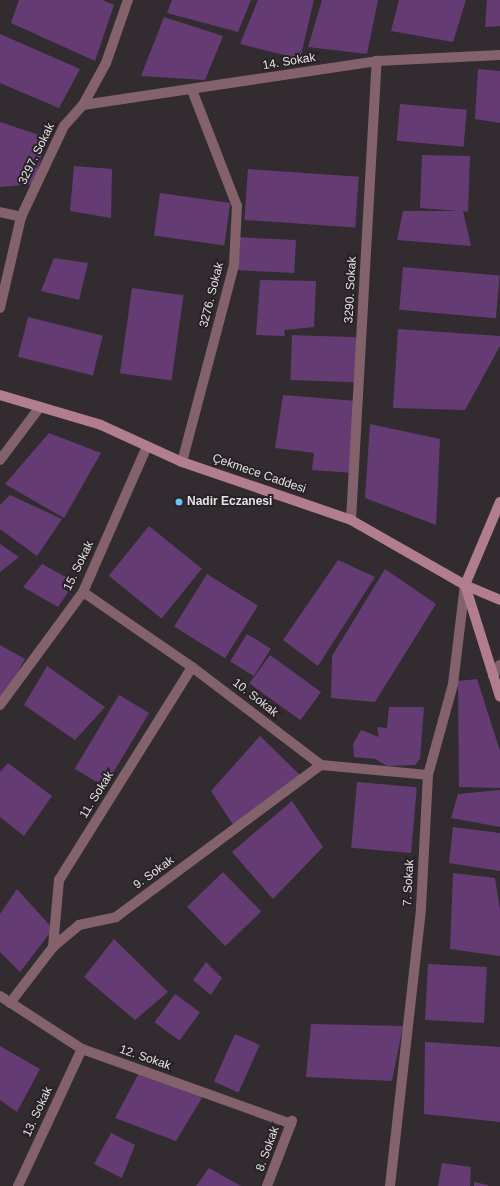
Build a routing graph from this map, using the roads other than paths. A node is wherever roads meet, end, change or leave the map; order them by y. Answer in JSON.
{"nodes":[{"id":1,"x":128,"y":0,"type":"edge"},
{"id":2,"x":500,"y":55,"type":"edge"},
{"id":3,"x":377,"y":61,"type":"junction"},
{"id":4,"x":192,"y":90,"type":"junction"},
{"id":5,"x":83,"y":105,"type":"junction"},
{"id":6,"x":0,"y":212,"type":"edge"},
{"id":7,"x":21,"y":217,"type":"junction"},
{"id":8,"x":0,"y":308,"type":"edge"},
{"id":9,"x":0,"y":395,"type":"edge"},
{"id":10,"x":40,"y":407,"type":"junction"},
{"id":11,"x":147,"y":446,"type":"junction"},
{"id":12,"x":0,"y":460,"type":"edge"},
{"id":13,"x":182,"y":462,"type":"junction"},
{"id":14,"x":500,"y":502,"type":"edge"},
{"id":15,"x":351,"y":520,"type":"junction"},
{"id":16,"x":465,"y":585,"type":"junction"},
{"id":17,"x":83,"y":592,"type":"junction"},
{"id":18,"x":500,"y":600,"type":"edge"},
{"id":19,"x":500,"y":665,"type":"edge"},
{"id":20,"x":192,"y":666,"type":"junction"},
{"id":21,"x":493,"y":676,"type":"junction"},
{"id":22,"x":500,"y":697,"type":"edge"},
{"id":23,"x":0,"y":705,"type":"edge"},
{"id":24,"x":321,"y":765,"type":"junction"},
{"id":25,"x":428,"y":775,"type":"junction"},
{"id":26,"x":53,"y":947,"type":"junction"},
{"id":27,"x":0,"y":996,"type":"edge"},
{"id":28,"x":10,"y":1003,"type":"junction"},
{"id":29,"x":82,"y":1049,"type":"junction"},
{"id":30,"x":291,"y":1122,"type":"joint"},
{"id":31,"x":18,"y":1186,"type":"edge"},
{"id":32,"x":267,"y":1186,"type":"edge"},
{"id":33,"x":390,"y":1186,"type":"edge"}],
"edges":[{"from":1,"to":5,"type":"street","name":"3297. Sokak"},
{"from":2,"to":3,"type":"street","name":"14. Sokak"},
{"from":3,"to":4,"type":"street","name":"14. Sokak"},
{"from":3,"to":15,"type":"street","name":"3290. Sokak"},
{"from":4,"to":5,"type":"street","name":"14. Sokak"},
{"from":4,"to":13,"type":"street","name":"3276. Sokak"},
{"from":5,"to":7,"type":"street","name":"3297. Sokak"},
{"from":6,"to":7,"type":"street"},
{"from":7,"to":8,"type":"street","name":"3297. Sokak"},
{"from":9,"to":10,"type":"main road","name":"Çekmece Caddesi"},
{"from":10,"to":11,"type":"main road","name":"Çekmece Caddesi"},
{"from":10,"to":12,"type":"street"},
{"from":11,"to":13,"type":"main road","name":"Çekmece Caddesi"},
{"from":11,"to":17,"type":"street","name":"15. Sokak"},
{"from":13,"to":15,"type":"main road","name":"Çekmece Caddesi"},
{"from":14,"to":16,"type":"main road"},
{"from":15,"to":16,"type":"main road","name":"Çekmece Caddesi"},
{"from":16,"to":18,"type":"main road","name":"Çekmece Caddesi"},
{"from":16,"to":21,"type":"main road"},
{"from":16,"to":25,"type":"street","name":"7. Sokak"},
{"from":17,"to":20,"type":"street","name":"10. Sokak"},
{"from":17,"to":23,"type":"street","name":"15. Sokak"},
{"from":19,"to":21,"type":"street"},
{"from":20,"to":24,"type":"street","name":"10. Sokak"},
{"from":20,"to":26,"type":"street","name":"11. Sokak"},
{"from":21,"to":22,"type":"main road"},
{"from":24,"to":25,"type":"street"},
{"from":24,"to":26,"type":"street","name":"9. Sokak"},
{"from":25,"to":33,"type":"street","name":"7. Sokak"},
{"from":26,"to":28,"type":"street","name":"9. Sokak"},
{"from":27,"to":28,"type":"street","name":"12. Sokak"},
{"from":28,"to":29,"type":"street","name":"12. Sokak"},
{"from":29,"to":30,"type":"street","name":"12. Sokak"},
{"from":29,"to":31,"type":"street","name":"13. Sokak"},
{"from":30,"to":32,"type":"street","name":"8. Sokak"}]}
